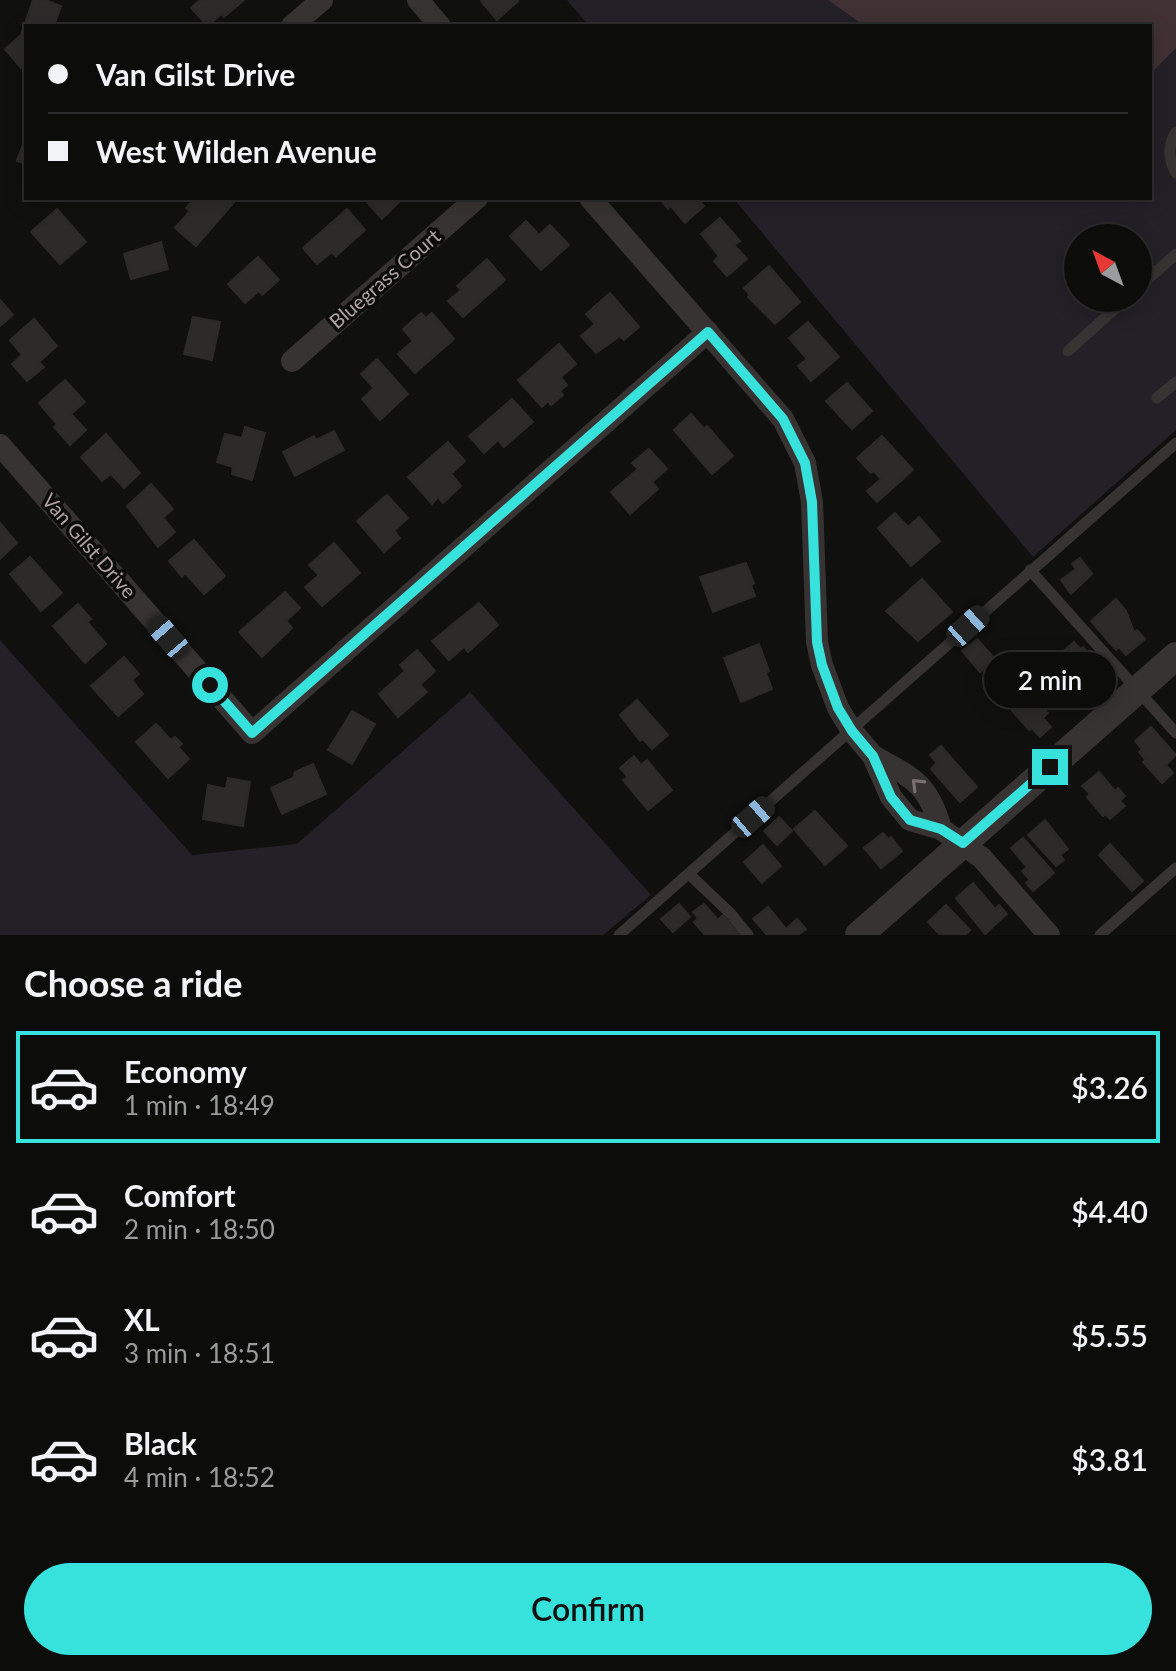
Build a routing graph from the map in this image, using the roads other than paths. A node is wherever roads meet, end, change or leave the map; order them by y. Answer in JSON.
{"nodes":[{"id":1,"x":322,"y":0,"type":"edge"},
{"id":2,"x":418,"y":0,"type":"edge"},
{"id":3,"x":294,"y":24,"type":"edge"},
{"id":4,"x":438,"y":24,"type":"edge"},
{"id":5,"x":1176,"y":132,"type":"edge"},
{"id":6,"x":1176,"y":173,"type":"edge"},
{"id":7,"x":475,"y":200,"type":"edge"},
{"id":8,"x":592,"y":200,"type":"edge"},
{"id":9,"x":1176,"y":254,"type":"edge"},
{"id":10,"x":1152,"y":275,"type":"edge"},
{"id":11,"x":1111,"y":312,"type":"edge"},
{"id":12,"x":708,"y":332,"type":"junction"},
{"id":13,"x":1068,"y":351,"type":"dead end"},
{"id":14,"x":292,"y":361,"type":"dead end"},
{"id":15,"x":1176,"y":382,"type":"edge"},
{"id":16,"x":1157,"y":398,"type":"dead end"},
{"id":17,"x":1176,"y":443,"type":"edge"},
{"id":18,"x":0,"y":445,"type":"edge"},
{"id":19,"x":1030,"y":570,"type":"junction"},
{"id":20,"x":1176,"y":656,"type":"edge"},
{"id":21,"x":1138,"y":690,"type":"junction"},
{"id":22,"x":852,"y":731,"type":"junction"},
{"id":23,"x":1176,"y":733,"type":"edge"},
{"id":24,"x":952,"y":836,"type":"junction"},
{"id":25,"x":1176,"y":868,"type":"edge"},
{"id":26,"x":689,"y":874,"type":"junction"},
{"id":27,"x":619,"y":935,"type":"edge"},
{"id":28,"x":748,"y":935,"type":"edge"},
{"id":29,"x":859,"y":935,"type":"edge"},
{"id":30,"x":1049,"y":935,"type":"edge"},
{"id":31,"x":1100,"y":935,"type":"edge"}],
"edges":[{"from":1,"to":3,"type":"street"},
{"from":2,"to":4,"type":"street"},
{"from":5,"to":6,"type":"lane"},
{"from":7,"to":14,"type":"street","name":"Bluegrass Court"},
{"from":8,"to":12,"type":"street"},
{"from":9,"to":10,"type":"lane"},
{"from":11,"to":13,"type":"lane"},
{"from":12,"to":18,"type":"street","name":"Van Gilst Drive"},
{"from":12,"to":22,"type":"street"},
{"from":15,"to":16,"type":"lane"},
{"from":17,"to":19,"type":"lane"},
{"from":19,"to":21,"type":"lane"},
{"from":19,"to":22,"type":"lane"},
{"from":20,"to":21,"type":"street"},
{"from":21,"to":23,"type":"lane"},
{"from":21,"to":24,"type":"street"},
{"from":22,"to":24,"type":"street"},
{"from":22,"to":26,"type":"lane"},
{"from":24,"to":29,"type":"street"},
{"from":24,"to":30,"type":"street"},
{"from":25,"to":31,"type":"lane"},
{"from":26,"to":27,"type":"lane"},
{"from":26,"to":28,"type":"lane"}]}
